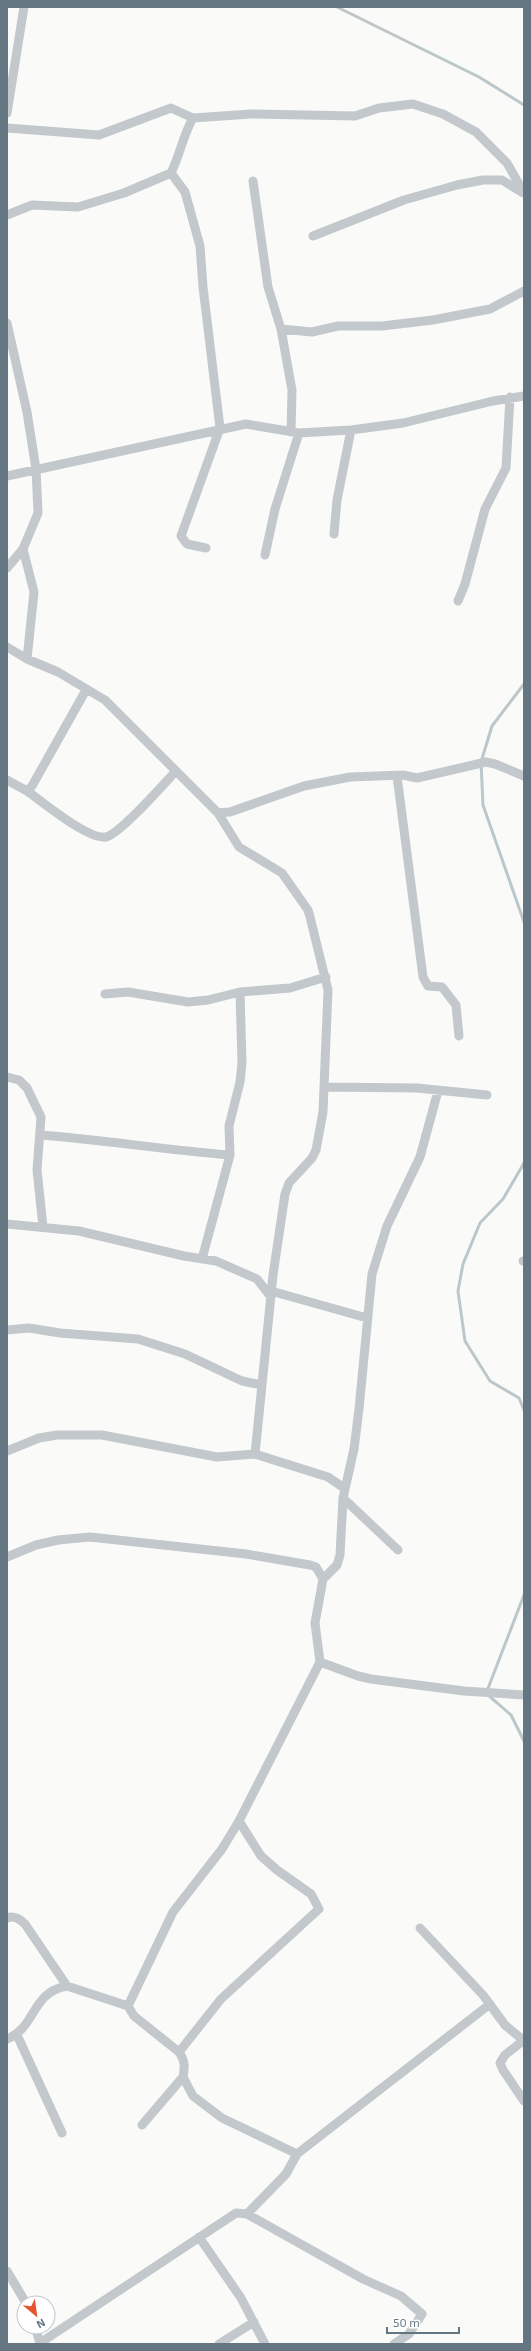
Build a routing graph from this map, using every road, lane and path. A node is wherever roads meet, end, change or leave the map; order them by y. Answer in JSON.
{"nodes":[{"id":1,"x":24,"y":7,"type":"edge"},
{"id":2,"x":7,"y":113,"type":"edge"},
{"id":3,"x":193,"y":118,"type":"junction"},
{"id":4,"x":7,"y":128,"type":"edge"},
{"id":5,"x":171,"y":172,"type":"junction"},
{"id":6,"x":253,"y":181,"type":"dead end"},
{"id":7,"x":524,"y":193,"type":"edge"},
{"id":8,"x":7,"y":216,"type":"edge"},
{"id":9,"x":313,"y":236,"type":"dead end"},
{"id":10,"x":524,"y":291,"type":"edge"},
{"id":11,"x":7,"y":323,"type":"edge"},
{"id":12,"x":281,"y":329,"type":"junction"},
{"id":13,"x":524,"y":396,"type":"edge"},
{"id":14,"x":510,"y":397,"type":"junction"},
{"id":15,"x":220,"y":428,"type":"junction"},
{"id":16,"x":350,"y":430,"type":"junction"},
{"id":17,"x":295,"y":433,"type":"junction"},
{"id":18,"x":36,"y":469,"type":"junction"},
{"id":19,"x":7,"y":476,"type":"edge"},
{"id":20,"x":334,"y":534,"type":"dead end"},
{"id":21,"x":206,"y":548,"type":"dead end"},
{"id":22,"x":23,"y":549,"type":"junction"},
{"id":23,"x":265,"y":555,"type":"dead end"},
{"id":24,"x":7,"y":568,"type":"edge"},
{"id":25,"x":458,"y":601,"type":"dead end"},
{"id":26,"x":7,"y":647,"type":"edge"},
{"id":27,"x":27,"y":659,"type":"junction"},
{"id":28,"x":86,"y":690,"type":"junction"},
{"id":29,"x":175,"y":772,"type":"junction"},
{"id":30,"x":398,"y":776,"type":"junction"},
{"id":31,"x":524,"y":776,"type":"edge"},
{"id":32,"x":7,"y":780,"type":"edge"},
{"id":33,"x":27,"y":791,"type":"junction"},
{"id":34,"x":218,"y":813,"type":"junction"},
{"id":35,"x":326,"y":977,"type":"junction"},
{"id":36,"x":240,"y":992,"type":"junction"},
{"id":37,"x":105,"y":994,"type":"dead end"},
{"id":38,"x":459,"y":1036,"type":"dead end"},
{"id":39,"x":7,"y":1077,"type":"edge"},
{"id":40,"x":324,"y":1087,"type":"junction"},
{"id":41,"x":438,"y":1091,"type":"junction"},
{"id":42,"x":487,"y":1095,"type":"dead end"},
{"id":43,"x":41,"y":1135,"type":"junction"},
{"id":44,"x":230,"y":1156,"type":"junction"},
{"id":45,"x":7,"y":1224,"type":"edge"},
{"id":46,"x":43,"y":1226,"type":"junction"},
{"id":47,"x":202,"y":1259,"type":"junction"},
{"id":48,"x":273,"y":1275,"type":"junction"},
{"id":49,"x":256,"y":1279,"type":"junction"},
{"id":50,"x":271,"y":1294,"type":"junction"},
{"id":51,"x":367,"y":1318,"type":"junction"},
{"id":52,"x":7,"y":1330,"type":"edge"},
{"id":53,"x":262,"y":1384,"type":"junction"},
{"id":54,"x":7,"y":1451,"type":"edge"},
{"id":55,"x":255,"y":1454,"type":"junction"},
{"id":56,"x":344,"y":1488,"type":"junction"},
{"id":57,"x":343,"y":1498,"type":"junction"},
{"id":58,"x":398,"y":1550,"type":"dead end"},
{"id":59,"x":7,"y":1557,"type":"edge"},
{"id":60,"x":323,"y":1580,"type":"junction"},
{"id":61,"x":320,"y":1662,"type":"junction"},
{"id":62,"x":524,"y":1695,"type":"edge"},
{"id":63,"x":239,"y":1821,"type":"junction"},
{"id":64,"x":7,"y":1918,"type":"edge"},
{"id":65,"x":420,"y":1928,"type":"dead end"},
{"id":66,"x":67,"y":1986,"type":"junction"},
{"id":67,"x":490,"y":2004,"type":"junction"},
{"id":68,"x":128,"y":2006,"type":"junction"},
{"id":69,"x":505,"y":2025,"type":"junction"},
{"id":70,"x":17,"y":2035,"type":"junction"},
{"id":71,"x":7,"y":2039,"type":"edge"},
{"id":72,"x":524,"y":2040,"type":"edge"},
{"id":73,"x":513,"y":2047,"type":"junction"},
{"id":74,"x":179,"y":2052,"type":"junction"},
{"id":75,"x":182,"y":2077,"type":"junction"},
{"id":76,"x":524,"y":2101,"type":"edge"},
{"id":77,"x":142,"y":2125,"type":"dead end"},
{"id":78,"x":62,"y":2133,"type":"dead end"},
{"id":79,"x":297,"y":2154,"type":"junction"},
{"id":80,"x":248,"y":2214,"type":"junction"},
{"id":81,"x":199,"y":2237,"type":"junction"},
{"id":82,"x":7,"y":2271,"type":"edge"},
{"id":83,"x":21,"y":2295,"type":"edge"},
{"id":84,"x":254,"y":2322,"type":"junction"},
{"id":85,"x":40,"y":2344,"type":"edge"},
{"id":86,"x":219,"y":2344,"type":"edge"},
{"id":87,"x":265,"y":2344,"type":"edge"},
{"id":88,"x":394,"y":2344,"type":"edge"}],
"edges":[{"from":1,"to":2,"type":"street"},
{"from":3,"to":4,"type":"street"},
{"from":3,"to":5,"type":"street"},
{"from":3,"to":7,"type":"street"},
{"from":5,"to":8,"type":"street"},
{"from":5,"to":15,"type":"street"},
{"from":6,"to":12,"type":"street"},
{"from":7,"to":9,"type":"street"},
{"from":10,"to":12,"type":"street"},
{"from":11,"to":18,"type":"street"},
{"from":12,"to":17,"type":"street"},
{"from":13,"to":14,"type":"street"},
{"from":14,"to":16,"type":"street"},
{"from":14,"to":25,"type":"street"},
{"from":15,"to":17,"type":"street"},
{"from":15,"to":18,"type":"street"},
{"from":15,"to":21,"type":"street"},
{"from":16,"to":17,"type":"street"},
{"from":16,"to":20,"type":"street"},
{"from":17,"to":23,"type":"street"},
{"from":18,"to":19,"type":"street"},
{"from":18,"to":22,"type":"street"},
{"from":22,"to":24,"type":"street"},
{"from":22,"to":27,"type":"street"},
{"from":26,"to":27,"type":"street"},
{"from":27,"to":28,"type":"street"},
{"from":28,"to":29,"type":"street"},
{"from":28,"to":33,"type":"street"},
{"from":29,"to":33,"type":"street"},
{"from":29,"to":34,"type":"street"},
{"from":30,"to":31,"type":"street"},
{"from":30,"to":34,"type":"street"},
{"from":30,"to":38,"type":"street"},
{"from":32,"to":33,"type":"street"},
{"from":34,"to":35,"type":"street"},
{"from":35,"to":36,"type":"street"},
{"from":35,"to":40,"type":"street"},
{"from":36,"to":37,"type":"street"},
{"from":36,"to":44,"type":"street"},
{"from":39,"to":43,"type":"street"},
{"from":40,"to":41,"type":"street"},
{"from":40,"to":48,"type":"street"},
{"from":41,"to":42,"type":"street"},
{"from":41,"to":51,"type":"street"},
{"from":43,"to":44,"type":"street"},
{"from":43,"to":46,"type":"street"},
{"from":44,"to":47,"type":"street"},
{"from":45,"to":46,"type":"street"},
{"from":46,"to":47,"type":"street"},
{"from":47,"to":49,"type":"street"},
{"from":48,"to":49,"type":"street"},
{"from":48,"to":50,"type":"street"},
{"from":49,"to":50,"type":"street"},
{"from":50,"to":51,"type":"street"},
{"from":50,"to":53,"type":"street"},
{"from":51,"to":56,"type":"street"},
{"from":52,"to":53,"type":"street"},
{"from":53,"to":55,"type":"street"},
{"from":54,"to":55,"type":"street"},
{"from":55,"to":56,"type":"street"},
{"from":56,"to":57,"type":"street"},
{"from":57,"to":58,"type":"street"},
{"from":57,"to":60,"type":"street"},
{"from":59,"to":60,"type":"street"},
{"from":60,"to":61,"type":"street"},
{"from":61,"to":62,"type":"street"},
{"from":61,"to":63,"type":"street"},
{"from":63,"to":68,"type":"street"},
{"from":63,"to":74,"type":"street"},
{"from":64,"to":66,"type":"street"},
{"from":65,"to":67,"type":"street"},
{"from":66,"to":68,"type":"street"},
{"from":66,"to":70,"type":"street"},
{"from":67,"to":69,"type":"street"},
{"from":67,"to":79,"type":"street"},
{"from":68,"to":74,"type":"street"},
{"from":69,"to":72,"type":"street"},
{"from":69,"to":73,"type":"street"},
{"from":70,"to":71,"type":"street"},
{"from":70,"to":78,"type":"street"},
{"from":72,"to":73,"type":"street"},
{"from":73,"to":76,"type":"street"},
{"from":74,"to":75,"type":"street"},
{"from":75,"to":77,"type":"street"},
{"from":75,"to":79,"type":"street"},
{"from":79,"to":80,"type":"street"},
{"from":80,"to":81,"type":"street"},
{"from":80,"to":88,"type":"street"},
{"from":81,"to":84,"type":"street"},
{"from":81,"to":85,"type":"street"},
{"from":82,"to":83,"type":"street"},
{"from":84,"to":86,"type":"street"},
{"from":84,"to":87,"type":"street"}]}
